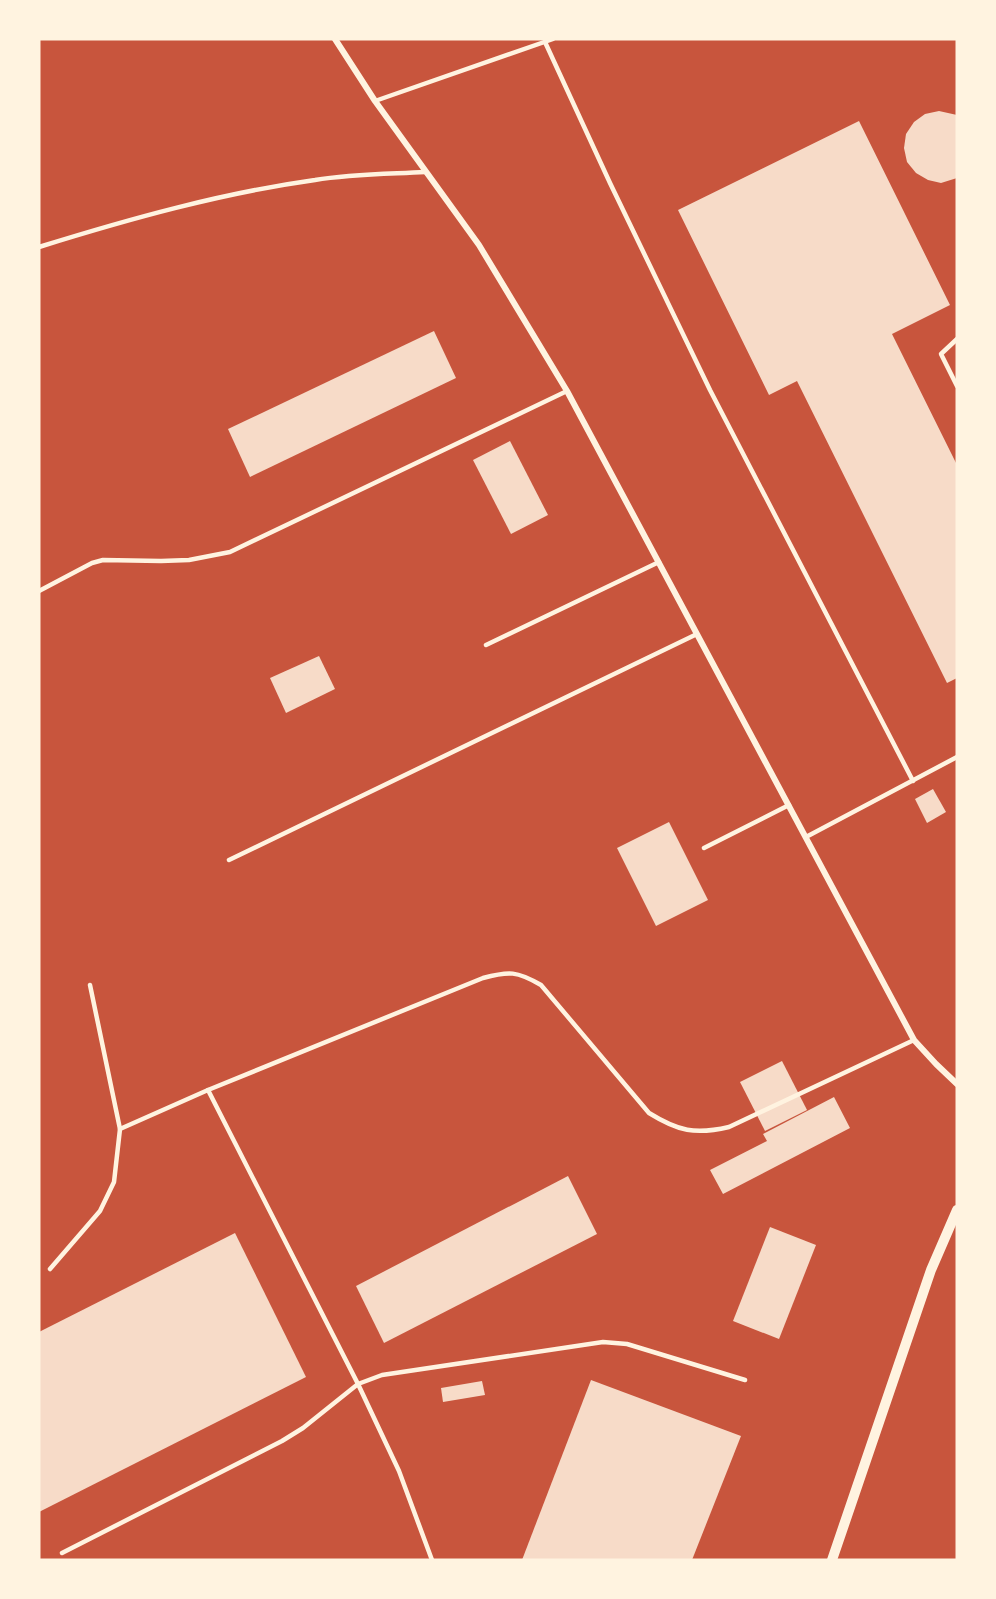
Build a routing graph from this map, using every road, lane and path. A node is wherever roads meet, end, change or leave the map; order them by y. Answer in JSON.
{"nodes":[{"id":1,"x":335,"y":39,"type":"edge"},
{"id":2,"x":553,"y":39,"type":"edge"},
{"id":3,"x":545,"y":42,"type":"junction"},
{"id":4,"x":375,"y":101,"type":"junction"},
{"id":5,"x":425,"y":172,"type":"junction"},
{"id":6,"x":39,"y":247,"type":"edge"},
{"id":7,"x":957,"y":339,"type":"edge"},
{"id":8,"x":957,"y":386,"type":"edge"},
{"id":9,"x":567,"y":391,"type":"junction"},
{"id":10,"x":659,"y":562,"type":"junction"},
{"id":11,"x":39,"y":591,"type":"edge"},
{"id":12,"x":697,"y":634,"type":"junction"},
{"id":13,"x":486,"y":645,"type":"dead end"},
{"id":14,"x":957,"y":757,"type":"edge"},
{"id":15,"x":913,"y":781,"type":"junction"},
{"id":16,"x":789,"y":805,"type":"junction"},
{"id":17,"x":806,"y":837,"type":"junction"},
{"id":18,"x":704,"y":848,"type":"dead end"},
{"id":19,"x":229,"y":860,"type":"dead end"},
{"id":20,"x":90,"y":985,"type":"dead end"},
{"id":21,"x":914,"y":1040,"type":"junction"},
{"id":22,"x":957,"y":1083,"type":"edge"},
{"id":23,"x":208,"y":1090,"type":"junction"},
{"id":24,"x":120,"y":1129,"type":"junction"},
{"id":25,"x":957,"y":1210,"type":"edge"},
{"id":26,"x":50,"y":1269,"type":"dead end"},
{"id":27,"x":745,"y":1380,"type":"dead end"},
{"id":28,"x":358,"y":1384,"type":"junction"},
{"id":29,"x":62,"y":1553,"type":"dead end"},
{"id":30,"x":432,"y":1560,"type":"edge"},
{"id":31,"x":832,"y":1560,"type":"edge"}],
"edges":[{"from":1,"to":4,"type":"street"},
{"from":2,"to":3,"type":"lane"},
{"from":3,"to":4,"type":"lane"},
{"from":3,"to":15,"type":"lane"},
{"from":4,"to":5,"type":"street"},
{"from":5,"to":6,"type":"lane"},
{"from":5,"to":9,"type":"street"},
{"from":7,"to":8,"type":"lane"},
{"from":9,"to":10,"type":"street"},
{"from":9,"to":11,"type":"lane"},
{"from":10,"to":12,"type":"street"},
{"from":10,"to":13,"type":"lane"},
{"from":12,"to":16,"type":"street"},
{"from":12,"to":19,"type":"lane"},
{"from":14,"to":15,"type":"lane"},
{"from":15,"to":17,"type":"lane"},
{"from":16,"to":17,"type":"street"},
{"from":16,"to":18,"type":"lane"},
{"from":17,"to":21,"type":"street"},
{"from":20,"to":24,"type":"lane"},
{"from":21,"to":22,"type":"street"},
{"from":21,"to":23,"type":"lane"},
{"from":23,"to":24,"type":"lane"},
{"from":23,"to":28,"type":"lane"},
{"from":24,"to":26,"type":"lane"},
{"from":25,"to":31,"type":"street"},
{"from":27,"to":28,"type":"lane"},
{"from":28,"to":29,"type":"lane"},
{"from":28,"to":30,"type":"lane"}]}
